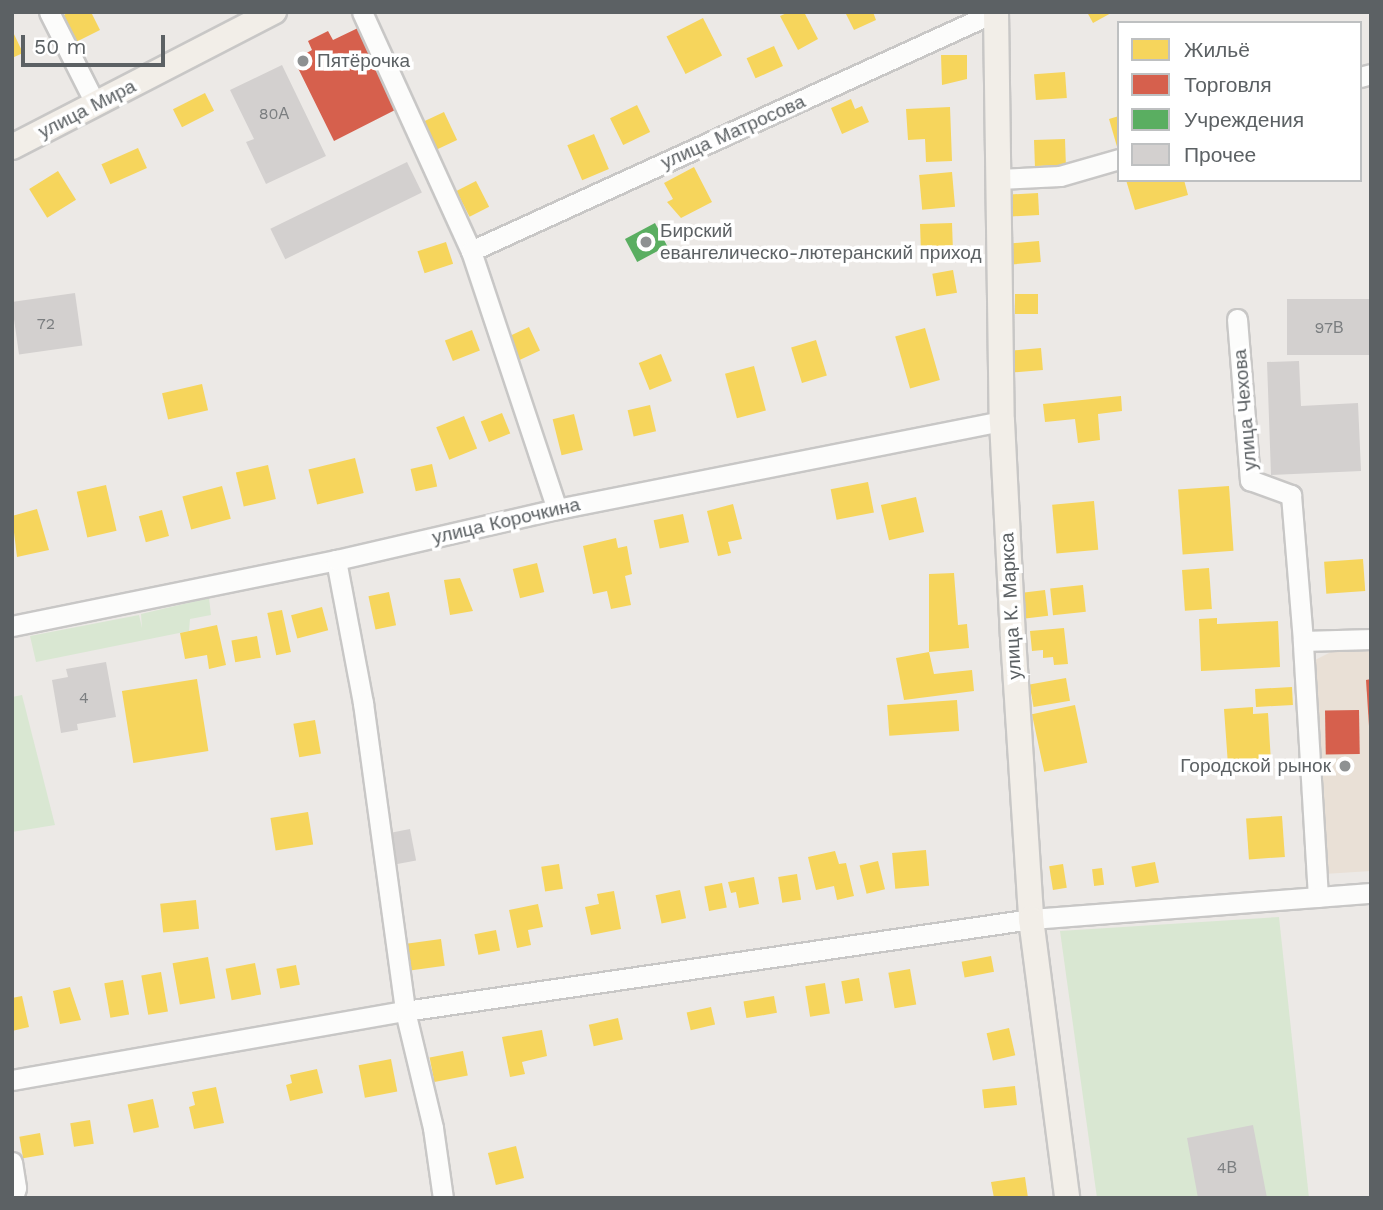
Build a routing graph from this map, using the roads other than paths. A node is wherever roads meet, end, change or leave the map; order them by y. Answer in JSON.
{"nodes":[{"id":1,"x":48,"y":12,"type":"edge"},
{"id":2,"x":274,"y":12,"type":"edge"},
{"id":3,"x":362,"y":12,"type":"edge"},
{"id":4,"x":996,"y":12,"type":"edge"},
{"id":5,"x":96,"y":105,"type":"junction"},
{"id":6,"x":12,"y":147,"type":"edge"},
{"id":7,"x":1117,"y":160,"type":"edge"},
{"id":8,"x":999,"y":179,"type":"junction"},
{"id":9,"x":471,"y":251,"type":"junction"},
{"id":10,"x":1237,"y":319,"type":"dead end"},
{"id":11,"x":1002,"y":421,"type":"junction"},
{"id":12,"x":557,"y":509,"type":"junction"},
{"id":13,"x":336,"y":560,"type":"junction"},
{"id":14,"x":12,"y":626,"type":"edge"},
{"id":15,"x":1371,"y":639,"type":"edge"},
{"id":16,"x":1303,"y":641,"type":"junction"},
{"id":17,"x":1371,"y":893,"type":"edge"},
{"id":18,"x":1318,"y":897,"type":"junction"},
{"id":19,"x":1031,"y":919,"type":"junction"},
{"id":20,"x":405,"y":1011,"type":"junction"},
{"id":21,"x":12,"y":1080,"type":"edge"},
{"id":22,"x":12,"y":1162,"type":"edge"},
{"id":23,"x":13,"y":1198,"type":"edge"},
{"id":24,"x":443,"y":1198,"type":"edge"},
{"id":25,"x":1066,"y":1198,"type":"edge"}],
"edges":[{"from":1,"to":5,"type":"street"},
{"from":2,"to":5,"type":"main road","name":"улица Мира"},
{"from":3,"to":9,"type":"street"},
{"from":4,"to":8,"type":"main road","name":"улица К. Маркса"},
{"from":4,"to":9,"type":"street","name":"улица Матросова"},
{"from":5,"to":6,"type":"main road","name":"улица Мира"},
{"from":7,"to":8,"type":"street"},
{"from":8,"to":11,"type":"main road","name":"улица К. Маркса"},
{"from":9,"to":12,"type":"street"},
{"from":10,"to":16,"type":"street","name":"улица Чехова"},
{"from":11,"to":12,"type":"street","name":"улица Корочкина"},
{"from":11,"to":19,"type":"main road","name":"улица К. Маркса"},
{"from":12,"to":13,"type":"street","name":"улица Корочкина"},
{"from":13,"to":14,"type":"street","name":"улица Корочкина"},
{"from":13,"to":20,"type":"street"},
{"from":15,"to":16,"type":"street"},
{"from":16,"to":18,"type":"street","name":"улица Чехова"},
{"from":17,"to":18,"type":"street"},
{"from":18,"to":19,"type":"street"},
{"from":19,"to":20,"type":"street"},
{"from":19,"to":25,"type":"main road","name":"улица К. Маркса"},
{"from":20,"to":21,"type":"street"},
{"from":20,"to":24,"type":"street"},
{"from":22,"to":23,"type":"street"}]}
